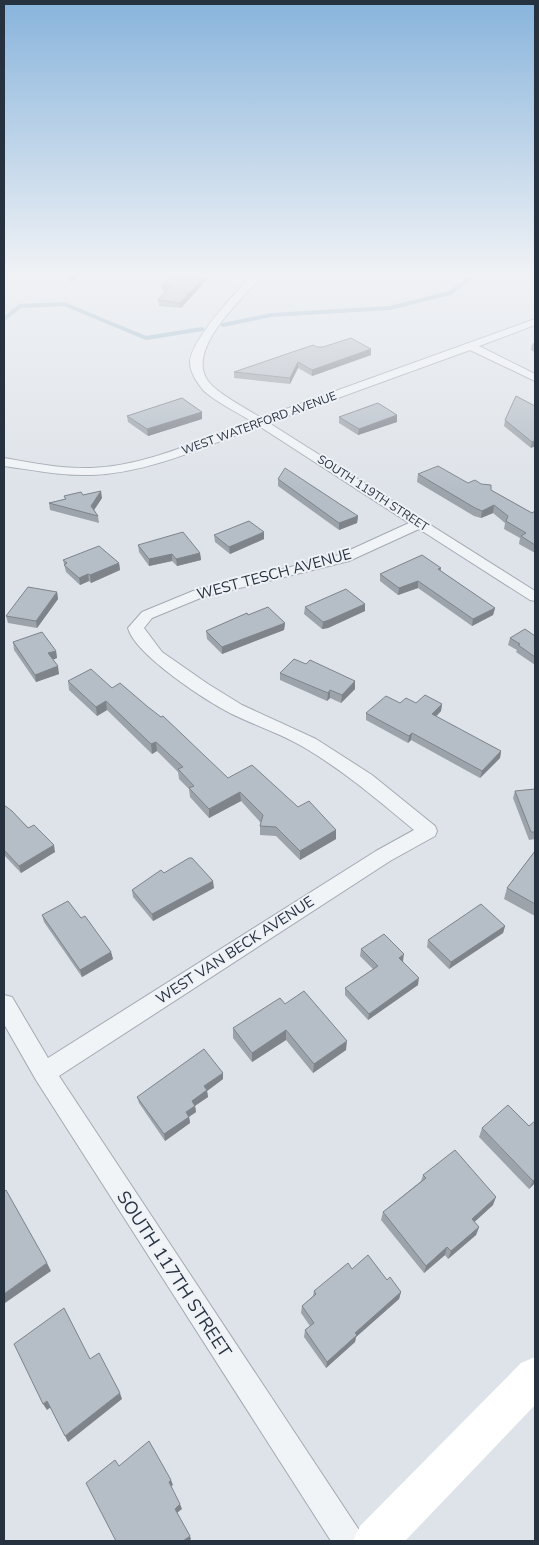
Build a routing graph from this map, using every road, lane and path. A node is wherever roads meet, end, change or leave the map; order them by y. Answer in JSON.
{"nodes":[{"id":1,"x":203,"y":345,"type":"edge"},
{"id":2,"x":471,"y":346,"type":"joint"},
{"id":3,"x":535,"y":378,"type":"edge"},
{"id":4,"x":262,"y":421,"type":"junction"},
{"id":5,"x":4,"y":462,"type":"edge"},
{"id":6,"x":420,"y":523,"type":"junction"},
{"id":7,"x":535,"y":598,"type":"edge"},
{"id":8,"x":428,"y":831,"type":"joint"},
{"id":9,"x":4,"y":1004,"type":"edge"},
{"id":10,"x":44,"y":1073,"type":"junction"},
{"id":11,"x":535,"y":1377,"type":"edge"},
{"id":12,"x":348,"y":1541,"type":"edge"},
{"id":13,"x":375,"y":1541,"type":"edge"}],
"edges":[{"from":1,"to":4,"type":"street","name":"SOUTH 119TH STREET"},
{"from":2,"to":3,"type":"street"},
{"from":2,"to":4,"type":"street","name":"WEST WATERFORD AVENUE"},
{"from":4,"to":5,"type":"street","name":"WEST WATERFORD AVENUE"},
{"from":4,"to":6,"type":"street","name":"SOUTH 119TH STREET"},
{"from":6,"to":7,"type":"street","name":"SOUTH 119TH STREET"},
{"from":6,"to":8,"type":"street","name":"WEST TESCH AVENUE"},
{"from":8,"to":10,"type":"street","name":"WEST VAN BECK AVENUE"},
{"from":9,"to":10,"type":"street","name":"SOUTH 117TH STREET"},
{"from":10,"to":12,"type":"street","name":"SOUTH 117TH STREET"},
{"from":11,"to":13,"type":"street"}]}
